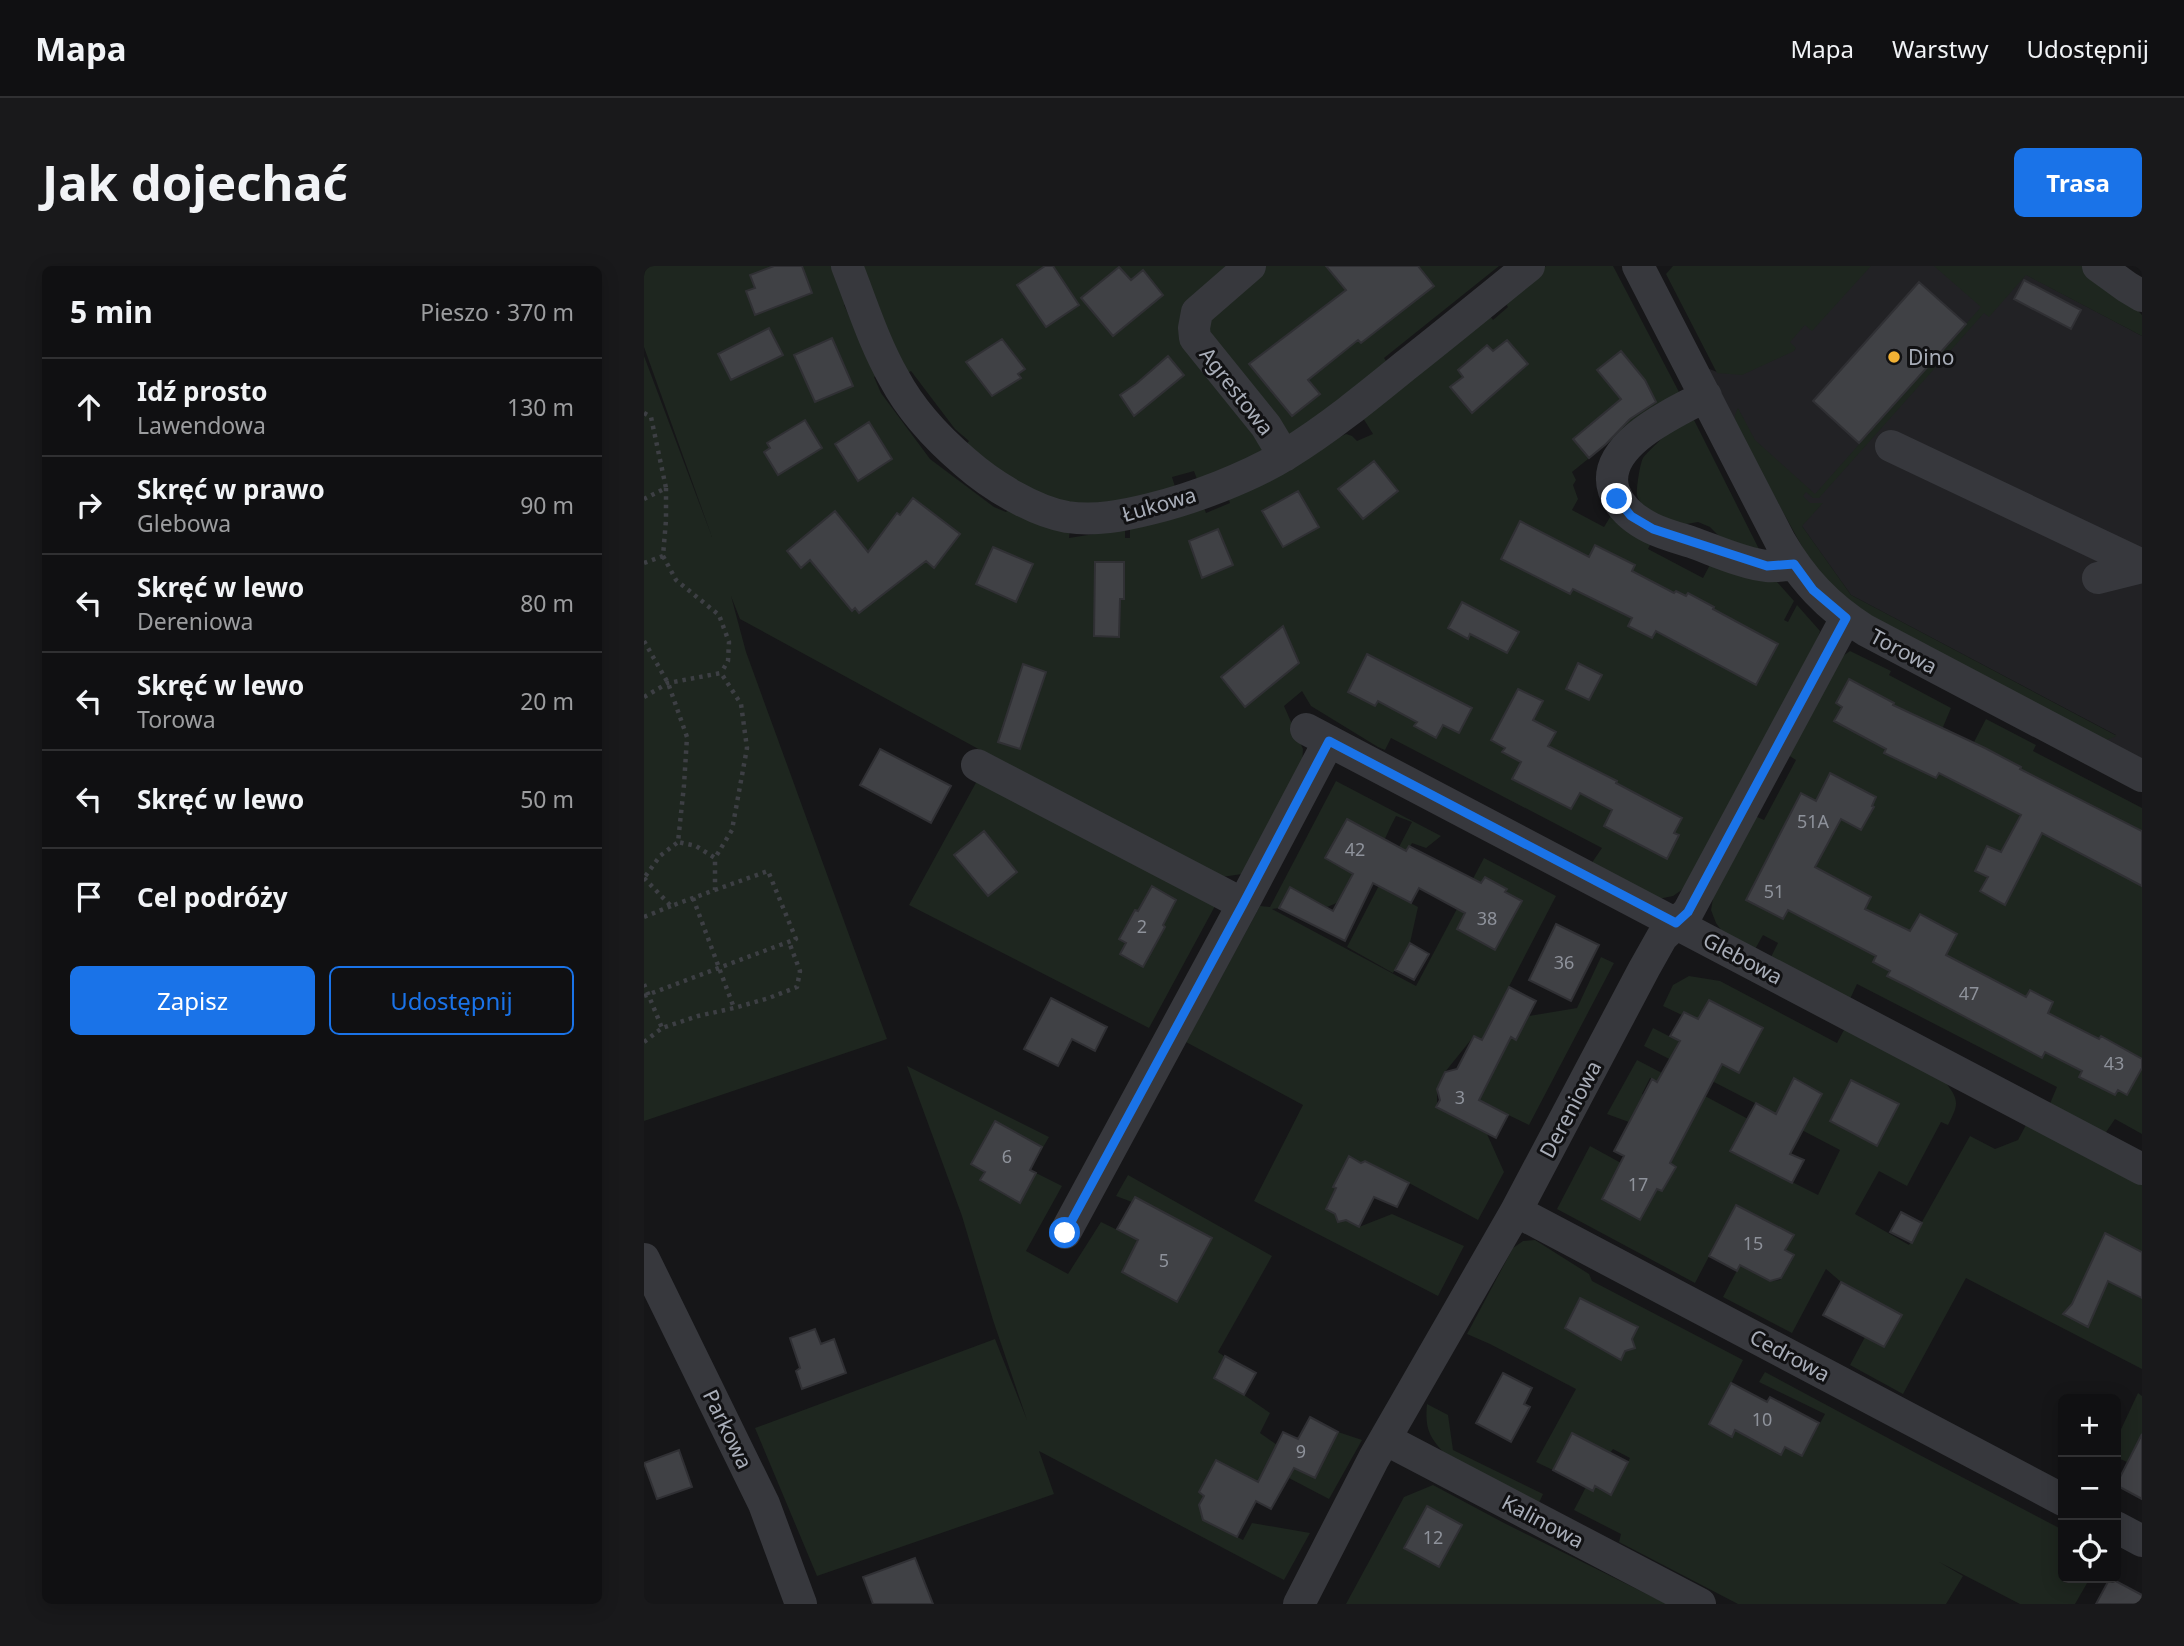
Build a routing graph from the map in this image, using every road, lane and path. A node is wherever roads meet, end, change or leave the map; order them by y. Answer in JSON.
{"nodes":[{"id":1,"x":848,"y":266,"type":"edge"},
{"id":2,"x":1250,"y":266,"type":"edge"},
{"id":3,"x":1529,"y":266,"type":"edge"},
{"id":4,"x":1637,"y":266,"type":"edge"},
{"id":5,"x":2098,"y":266,"type":"edge"},
{"id":6,"x":2142,"y":296,"type":"edge"},
{"id":7,"x":1706,"y":396,"type":"junction"},
{"id":8,"x":644,"y":413,"type":"edge"},
{"id":9,"x":1891,"y":446,"type":"dead end"},
{"id":10,"x":1284,"y":456,"type":"junction"},
{"id":11,"x":666,"y":488,"type":"junction"},
{"id":12,"x":644,"y":499,"type":"edge"},
{"id":13,"x":663,"y":555,"type":"junction"},
{"id":14,"x":644,"y":563,"type":"edge"},
{"id":15,"x":1794,"y":564,"type":"junction"},
{"id":16,"x":2142,"y":566,"type":"edge"},
{"id":17,"x":2098,"y":578,"type":"dead end"},
{"id":18,"x":1846,"y":618,"type":"junction"},
{"id":19,"x":644,"y":641,"type":"edge"},
{"id":20,"x":721,"y":673,"type":"junction"},
{"id":21,"x":668,"y":683,"type":"junction"},
{"id":22,"x":644,"y":697,"type":"edge"},
{"id":23,"x":977,"y":765,"type":"dead end"},
{"id":24,"x":2139,"y":769,"type":"edge"},
{"id":25,"x":678,"y":842,"type":"junction"},
{"id":26,"x":715,"y":858,"type":"junction"},
{"id":27,"x":644,"y":878,"type":"edge"},
{"id":28,"x":715,"y":890,"type":"junction"},
{"id":29,"x":693,"y":898,"type":"junction"},
{"id":30,"x":1243,"y":904,"type":"junction"},
{"id":31,"x":671,"y":906,"type":"junction"},
{"id":32,"x":644,"y":917,"type":"edge"},
{"id":33,"x":1676,"y":923,"type":"junction"},
{"id":34,"x":789,"y":942,"type":"junction"},
{"id":35,"x":719,"y":968,"type":"junction"},
{"id":36,"x":644,"y":984,"type":"edge"},
{"id":37,"x":646,"y":995,"type":"edge"},
{"id":38,"x":734,"y":1008,"type":"junction"},
{"id":39,"x":662,"y":1028,"type":"junction"},
{"id":40,"x":644,"y":1042,"type":"edge"},
{"id":41,"x":2142,"y":1169,"type":"edge"},
{"id":42,"x":1516,"y":1211,"type":"junction"},
{"id":43,"x":1065,"y":1233,"type":"dead end"},
{"id":44,"x":644,"y":1259,"type":"edge"},
{"id":45,"x":1385,"y":1438,"type":"junction"},
{"id":46,"x":2058,"y":1497,"type":"edge"},
{"id":47,"x":2121,"y":1530,"type":"edge"},
{"id":48,"x":2142,"y":1541,"type":"edge"},
{"id":49,"x":801,"y":1604,"type":"edge"},
{"id":50,"x":1299,"y":1604,"type":"edge"},
{"id":51,"x":1700,"y":1604,"type":"edge"}],
"edges":[{"from":1,"to":10,"type":"street","name":"Łukowa"},
{"from":2,"to":10,"type":"street","name":"Agrestowa"},
{"from":3,"to":10,"type":"street","name":"Łukowa"},
{"from":4,"to":7,"type":"street","name":"Torowa"},
{"from":5,"to":6,"type":"street"},
{"from":7,"to":15,"type":"street","name":"Torowa"},
{"from":7,"to":15,"type":"street"},
{"from":8,"to":11,"type":"path"},
{"from":9,"to":16,"type":"street"},
{"from":11,"to":12,"type":"path"},
{"from":11,"to":13,"type":"path"},
{"from":13,"to":14,"type":"path"},
{"from":13,"to":20,"type":"path"},
{"from":15,"to":18,"type":"street","name":"Torowa"},
{"from":16,"to":17,"type":"street"},
{"from":18,"to":24,"type":"street","name":"Torowa"},
{"from":18,"to":33,"type":"street","name":"Dereniowa"},
{"from":19,"to":21,"type":"path"},
{"from":20,"to":21,"type":"path"},
{"from":20,"to":26,"type":"path"},
{"from":21,"to":22,"type":"path"},
{"from":21,"to":25,"type":"path"},
{"from":23,"to":30,"type":"street"},
{"from":25,"to":26,"type":"path"},
{"from":25,"to":27,"type":"path"},
{"from":26,"to":28,"type":"path"},
{"from":27,"to":31,"type":"path"},
{"from":28,"to":29,"type":"path"},
{"from":28,"to":34,"type":"path"},
{"from":29,"to":31,"type":"path"},
{"from":29,"to":35,"type":"path"},
{"from":30,"to":33,"type":"street","name":"Glebowa"},
{"from":30,"to":43,"type":"street"},
{"from":31,"to":32,"type":"path"},
{"from":33,"to":41,"type":"street","name":"Glebowa"},
{"from":33,"to":42,"type":"street","name":"Dereniowa"},
{"from":34,"to":35,"type":"path"},
{"from":34,"to":38,"type":"path"},
{"from":35,"to":37,"type":"path"},
{"from":35,"to":38,"type":"path"},
{"from":36,"to":37,"type":"path"},
{"from":37,"to":39,"type":"path"},
{"from":38,"to":39,"type":"path"},
{"from":39,"to":40,"type":"path"},
{"from":42,"to":45,"type":"street","name":"Dereniowa"},
{"from":42,"to":46,"type":"street","name":"Cedrowa"},
{"from":44,"to":49,"type":"street","name":"Parkowa"},
{"from":45,"to":50,"type":"street","name":"Dereniowa"},
{"from":45,"to":51,"type":"street","name":"Kalinowa"},
{"from":47,"to":48,"type":"street"}]}
